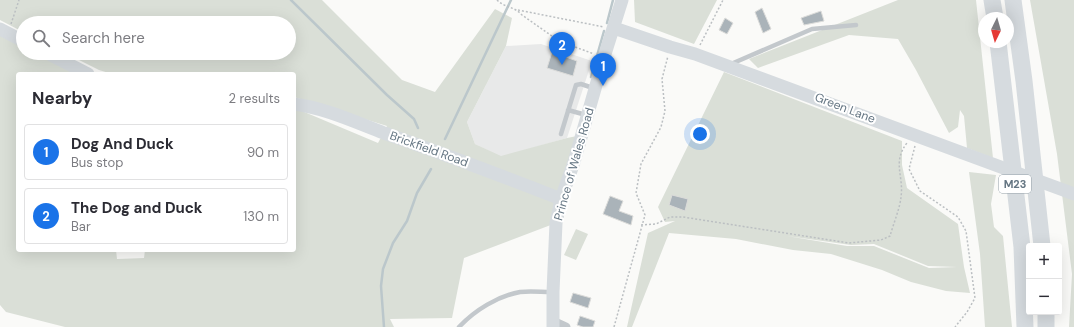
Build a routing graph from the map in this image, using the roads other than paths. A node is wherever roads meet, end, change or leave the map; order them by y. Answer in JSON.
{"nodes":[{"id":1,"x":622,"y":0,"type":"edge"},
{"id":2,"x":992,"y":0,"type":"edge"},
{"id":3,"x":1013,"y":0,"type":"edge"},
{"id":4,"x":994,"y":12,"type":"edge"},
{"id":5,"x":856,"y":25,"type":"dead end"},
{"id":6,"x":614,"y":29,"type":"junction"},
{"id":7,"x":4,"y":31,"type":"edge"},
{"id":8,"x":16,"y":37,"type":"edge"},
{"id":9,"x":999,"y":48,"type":"edge"},
{"id":10,"x":61,"y":60,"type":"edge"},
{"id":11,"x":727,"y":65,"type":"junction"},
{"id":12,"x":84,"y":72,"type":"edge"},
{"id":13,"x":595,"y":89,"type":"junction"},
{"id":14,"x":296,"y":104,"type":"edge"},
{"id":15,"x":568,"y":110,"type":"junction"},
{"id":16,"x":588,"y":116,"type":"junction"},
{"id":17,"x":561,"y":134,"type":"dead end"},
{"id":18,"x":1074,"y":194,"type":"edge"},
{"id":19,"x":561,"y":199,"type":"junction"},
{"id":20,"x":1042,"y":243,"type":"edge"},
{"id":21,"x":553,"y":292,"type":"junction"},
{"id":22,"x":1046,"y":315,"type":"edge"},
{"id":23,"x":553,"y":324,"type":"edge"},
{"id":24,"x":460,"y":327,"type":"edge"},
{"id":25,"x":566,"y":327,"type":"edge"},
{"id":26,"x":1025,"y":327,"type":"edge"},
{"id":27,"x":1046,"y":327,"type":"edge"}],
"edges":[{"from":1,"to":6,"type":"street","name":"Prince of Wales Road"},
{"from":2,"to":4,"type":"highway"},
{"from":3,"to":20,"type":"highway","number":"M23"},
{"from":5,"to":11,"type":"lane"},
{"from":6,"to":11,"type":"street","name":"Green Lane"},
{"from":6,"to":13,"type":"street","name":"Prince of Wales Road"},
{"from":7,"to":8,"type":"street"},
{"from":9,"to":26,"type":"highway","number":"M23"},
{"from":10,"to":12,"type":"street"},
{"from":11,"to":18,"type":"street","name":"Green Lane"},
{"from":13,"to":15,"type":"lane"},
{"from":13,"to":16,"type":"street","name":"Prince of Wales Road"},
{"from":14,"to":19,"type":"street","name":"Brickfield Road"},
{"from":15,"to":16,"type":"lane"},
{"from":15,"to":17,"type":"lane"},
{"from":16,"to":19,"type":"street","name":"Prince of Wales Road"},
{"from":19,"to":21,"type":"street","name":"Prince of Wales Road"},
{"from":21,"to":23,"type":"street","name":"Prince of Wales Road"},
{"from":21,"to":24,"type":"lane"},
{"from":22,"to":27,"type":"highway"},
{"from":23,"to":25,"type":"street"}]}
